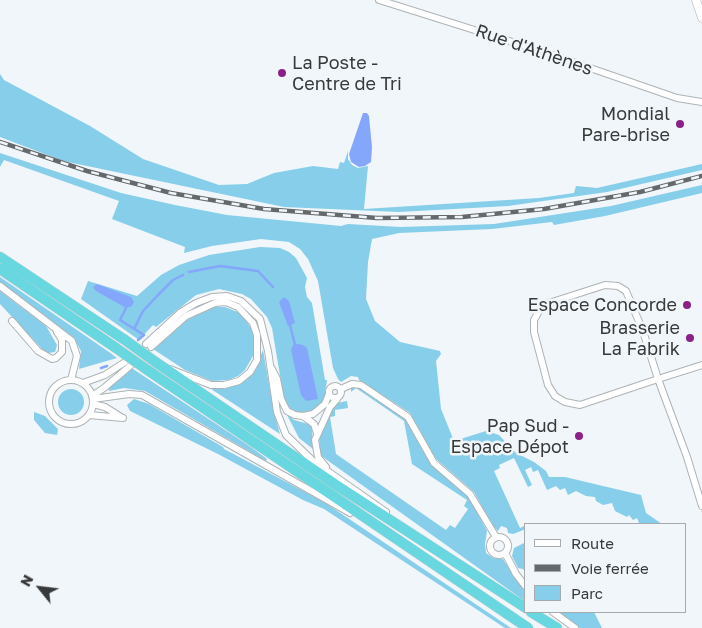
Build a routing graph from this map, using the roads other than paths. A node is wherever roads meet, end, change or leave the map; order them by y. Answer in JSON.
{"nodes":[{"id":1,"x":379,"y":0,"type":"edge"},
{"id":2,"x":696,"y":0,"type":"edge"},
{"id":3,"x":388,"y":1,"type":"edge"},
{"id":4,"x":702,"y":18,"type":"edge"},
{"id":5,"x":702,"y":95,"type":"edge"},
{"id":6,"x":689,"y":100,"type":"junction"},
{"id":7,"x":702,"y":102,"type":"edge"},
{"id":8,"x":0,"y":257,"type":"edge"},
{"id":9,"x":0,"y":269,"type":"edge"},
{"id":10,"x":0,"y":286,"type":"edge"},
{"id":11,"x":12,"y":321,"type":"dead end"},
{"id":12,"x":57,"y":330,"type":"junction"},
{"id":13,"x":157,"y":363,"type":"junction"},
{"id":14,"x":270,"y":365,"type":"junction"},
{"id":15,"x":702,"y":365,"type":"edge"},
{"id":16,"x":658,"y":379,"type":"junction"},
{"id":17,"x":71,"y":380,"type":"junction"},
{"id":18,"x":83,"y":383,"type":"junction"},
{"id":19,"x":341,"y":389,"type":"junction"},
{"id":20,"x":329,"y":394,"type":"junction"},
{"id":21,"x":93,"y":399,"type":"junction"},
{"id":22,"x":337,"y":399,"type":"junction"},
{"id":23,"x":89,"y":415,"type":"junction"},
{"id":24,"x":303,"y":416,"type":"junction"},
{"id":25,"x":317,"y":433,"type":"junction"},
{"id":26,"x":331,"y":474,"type":"junction"},
{"id":27,"x":702,"y":506,"type":"edge"},
{"id":28,"x":496,"y":537,"type":"junction"},
{"id":29,"x":505,"y":553,"type":"junction"},
{"id":30,"x":442,"y":556,"type":"junction"},
{"id":31,"x":431,"y":563,"type":"junction"},
{"id":32,"x":524,"y":584,"type":"edge"},
{"id":33,"x":524,"y":609,"type":"edge"},
{"id":34,"x":530,"y":613,"type":"edge"},
{"id":35,"x":533,"y":613,"type":"edge"},
{"id":36,"x":554,"y":613,"type":"edge"},
{"id":37,"x":526,"y":628,"type":"edge"},
{"id":38,"x":550,"y":628,"type":"edge"},
{"id":39,"x":557,"y":628,"type":"edge"},
{"id":40,"x":575,"y":628,"type":"edge"}],
"edges":[{"from":1,"to":3,"type":"street","name":"Rue d'Athènes"},
{"from":2,"to":4,"type":"street"},
{"from":3,"to":6,"type":"street","name":"Rue d'Athènes"},
{"from":5,"to":6,"type":"street"},
{"from":6,"to":7,"type":"street","name":"Rue d'Athènes"},
{"from":8,"to":13,"type":"highway","bridge":true},
{"from":9,"to":31,"type":"highway","bridge":true},
{"from":10,"to":12,"type":"street"},
{"from":11,"to":12,"type":"street"},
{"from":12,"to":17,"type":"street"},
{"from":13,"to":14,"type":"street"},
{"from":13,"to":30,"type":"highway"},
{"from":14,"to":24,"type":"street"},
{"from":14,"to":26,"type":"street"},
{"from":15,"to":16,"type":"street"},
{"from":16,"to":16,"type":"street"},
{"from":16,"to":27,"type":"street"},
{"from":17,"to":18,"type":"street"},
{"from":17,"to":23,"type":"street"},
{"from":18,"to":21,"type":"street"},
{"from":18,"to":21,"type":"street"},
{"from":19,"to":20,"type":"street"},
{"from":19,"to":22,"type":"street"},
{"from":19,"to":28,"type":"street"},
{"from":20,"to":22,"type":"street"},
{"from":20,"to":24,"type":"street"},
{"from":21,"to":23,"type":"street"},
{"from":21,"to":23,"type":"street"},
{"from":21,"to":31,"type":"street"},
{"from":22,"to":25,"type":"street"},
{"from":24,"to":25,"type":"street"},
{"from":25,"to":26,"type":"street"},
{"from":26,"to":30,"type":"street"},
{"from":28,"to":29,"type":"street"},
{"from":28,"to":29,"type":"street"},
{"from":29,"to":32,"type":"street"},
{"from":30,"to":33,"type":"highway"},
{"from":31,"to":37,"type":"highway"},
{"from":34,"to":38,"type":"highway"},
{"from":35,"to":39,"type":"highway"},
{"from":36,"to":40,"type":"street"}]}
